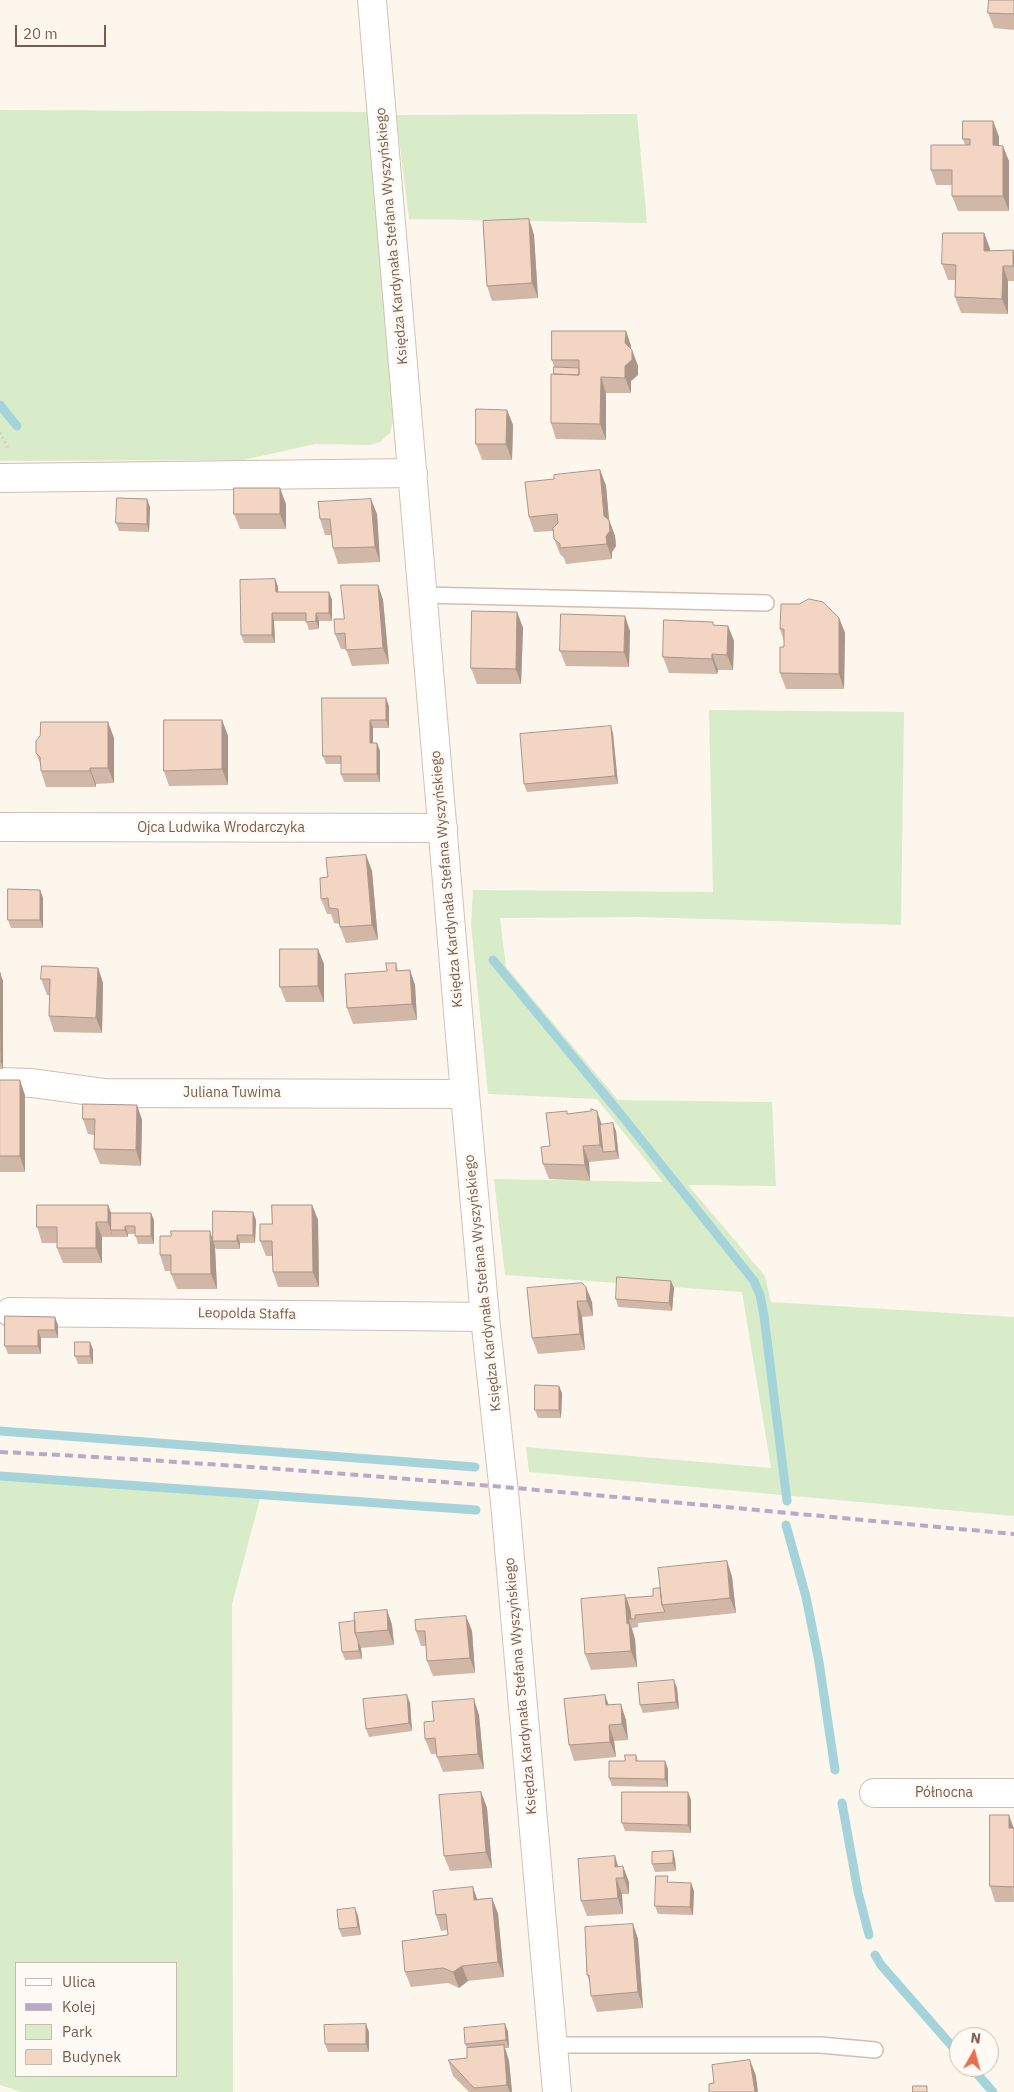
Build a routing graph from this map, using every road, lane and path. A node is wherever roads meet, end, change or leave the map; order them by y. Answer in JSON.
{"nodes":[{"id":1,"x":372,"y":0,"type":"edge"},
{"id":2,"x":413,"y":473,"type":"junction"},
{"id":3,"x":0,"y":478,"type":"edge"},
{"id":4,"x":423,"y":595,"type":"junction"},
{"id":5,"x":766,"y":603,"type":"dead end"},
{"id":6,"x":0,"y":827,"type":"edge"},
{"id":7,"x":443,"y":828,"type":"junction"},
{"id":8,"x":0,"y":1082,"type":"edge"},
{"id":9,"x":465,"y":1094,"type":"junction"},
{"id":10,"x":10,"y":1312,"type":"dead end"},
{"id":11,"x":485,"y":1317,"type":"junction"},
{"id":12,"x":874,"y":1792,"type":"dead end"},
{"id":13,"x":1014,"y":1793,"type":"edge"},
{"id":14,"x":553,"y":2046,"type":"junction"},
{"id":15,"x":875,"y":2050,"type":"dead end"},
{"id":16,"x":557,"y":2092,"type":"edge"}],
"edges":[{"from":1,"to":2,"type":"street","name":"Księdza Kardynała Stefana Wyszyńskiego"},
{"from":2,"to":3,"type":"street"},
{"from":2,"to":4,"type":"street","name":"Księdza Kardynała Stefana Wyszyńskiego"},
{"from":4,"to":5,"type":"lane"},
{"from":4,"to":7,"type":"street","name":"Księdza Kardynała Stefana Wyszyńskiego"},
{"from":6,"to":7,"type":"street","name":"Ojca Ludwika Wrodarczyka"},
{"from":7,"to":9,"type":"street","name":"Księdza Kardynała Stefana Wyszyńskiego"},
{"from":8,"to":9,"type":"street","name":"Juliana Tuwima"},
{"from":9,"to":11,"type":"street","name":"Księdza Kardynała Stefana Wyszyńskiego"},
{"from":10,"to":11,"type":"street","name":"Leopolda Staffa"},
{"from":11,"to":14,"type":"street","name":"Księdza Kardynała Stefana Wyszyńskiego"},
{"from":12,"to":13,"type":"street","name":"Północna"},
{"from":14,"to":15,"type":"lane"},
{"from":14,"to":16,"type":"street","name":"Księdza Kardynała Stefana Wyszyńskiego"}]}
